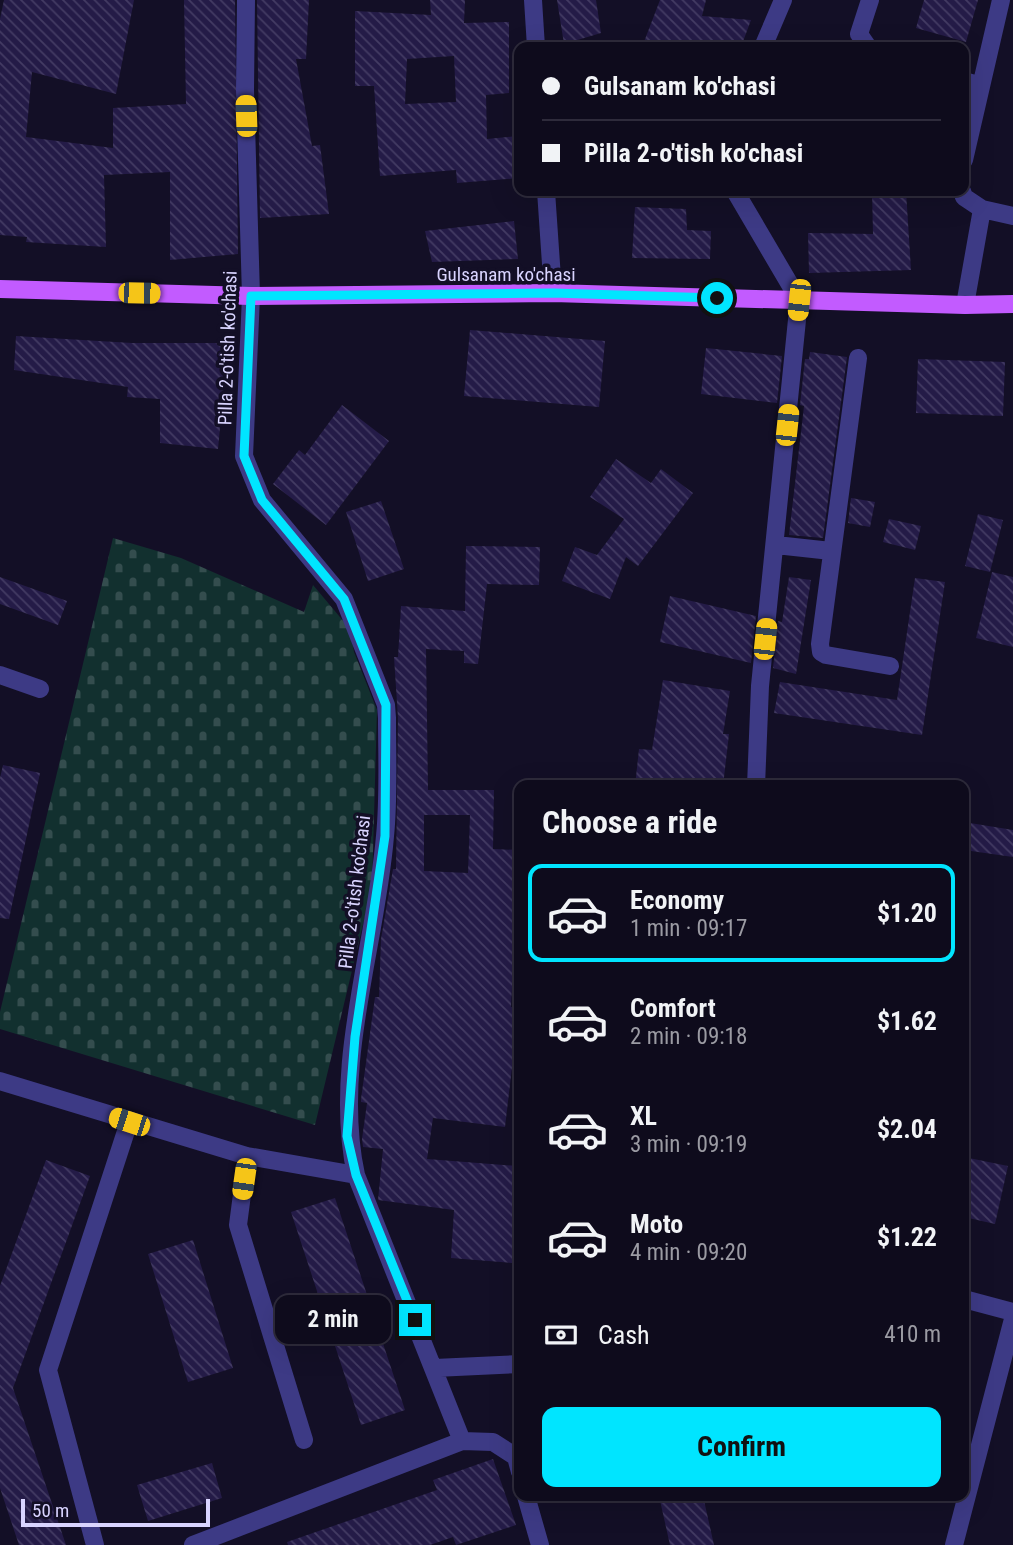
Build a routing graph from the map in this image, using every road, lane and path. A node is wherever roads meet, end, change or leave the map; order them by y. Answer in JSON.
{"nodes":[{"id":1,"x":246,"y":0,"type":"edge"},
{"id":2,"x":533,"y":0,"type":"edge"},
{"id":3,"x":783,"y":0,"type":"edge"},
{"id":4,"x":870,"y":0,"type":"edge"},
{"id":5,"x":1001,"y":0,"type":"edge"},
{"id":6,"x":536,"y":42,"type":"edge"},
{"id":7,"x":765,"y":42,"type":"edge"},
{"id":8,"x":865,"y":42,"type":"edge"},
{"id":9,"x":973,"y":84,"type":"edge"},
{"id":10,"x":969,"y":118,"type":"edge"},
{"id":11,"x":546,"y":196,"type":"edge"},
{"id":12,"x":738,"y":196,"type":"edge"},
{"id":13,"x":964,"y":196,"type":"edge"},
{"id":14,"x":982,"y":209,"type":"junction"},
{"id":15,"x":1013,"y":216,"type":"edge"},
{"id":16,"x":0,"y":289,"type":"edge"},
{"id":17,"x":553,"y":293,"type":"junction"},
{"id":18,"x":251,"y":296,"type":"junction"},
{"id":19,"x":799,"y":300,"type":"junction"},
{"id":20,"x":1013,"y":304,"type":"edge"},
{"id":21,"x":965,"y":305,"type":"junction"},
{"id":22,"x":858,"y":358,"type":"dead end"},
{"id":23,"x":776,"y":545,"type":"junction"},
{"id":24,"x":831,"y":551,"type":"junction"},
{"id":25,"x":890,"y":666,"type":"dead end"},
{"id":26,"x":0,"y":676,"type":"edge"},
{"id":27,"x":40,"y":689,"type":"dead end"},
{"id":28,"x":756,"y":780,"type":"edge"},
{"id":29,"x":0,"y":1081,"type":"edge"},
{"id":30,"x":129,"y":1122,"type":"junction"},
{"id":31,"x":247,"y":1156,"type":"junction"},
{"id":32,"x":356,"y":1175,"type":"junction"},
{"id":33,"x":969,"y":1299,"type":"edge"},
{"id":34,"x":1013,"y":1312,"type":"edge"},
{"id":35,"x":1013,"y":1319,"type":"edge"},
{"id":36,"x":514,"y":1364,"type":"edge"},
{"id":37,"x":435,"y":1368,"type":"junction"},
{"id":38,"x":304,"y":1440,"type":"dead end"},
{"id":39,"x":462,"y":1441,"type":"junction"},
{"id":40,"x":514,"y":1456,"type":"edge"},
{"id":41,"x":969,"y":1488,"type":"edge"},
{"id":42,"x":527,"y":1501,"type":"edge"},
{"id":43,"x":965,"y":1501,"type":"edge"},
{"id":44,"x":95,"y":1545,"type":"edge"},
{"id":45,"x":193,"y":1545,"type":"edge"},
{"id":46,"x":540,"y":1545,"type":"edge"},
{"id":47,"x":954,"y":1545,"type":"edge"}],
"edges":[{"from":1,"to":18,"type":"street","name":"Pilla 2-o'tish ko'chasi"},
{"from":2,"to":6,"type":"street"},
{"from":3,"to":7,"type":"street"},
{"from":4,"to":8,"type":"street"},
{"from":5,"to":9,"type":"street"},
{"from":9,"to":10,"type":"street"},
{"from":11,"to":17,"type":"street"},
{"from":12,"to":19,"type":"street"},
{"from":13,"to":14,"type":"street"},
{"from":14,"to":15,"type":"street"},
{"from":14,"to":21,"type":"street"},
{"from":16,"to":18,"type":"main road","name":"Gulsanam ko'chasi"},
{"from":17,"to":18,"type":"main road","name":"Gulsanam ko'chasi"},
{"from":17,"to":19,"type":"main road","name":"Gulsanam ko'chasi"},
{"from":18,"to":32,"type":"street","name":"Pilla 2-o'tish ko'chasi"},
{"from":19,"to":21,"type":"main road","name":"Gulsanam ko'chasi"},
{"from":19,"to":23,"type":"street"},
{"from":20,"to":21,"type":"main road","name":"Gulsanam ko'chasi"},
{"from":22,"to":24,"type":"street"},
{"from":23,"to":24,"type":"street"},
{"from":23,"to":28,"type":"street"},
{"from":24,"to":25,"type":"street"},
{"from":26,"to":27,"type":"street"},
{"from":29,"to":30,"type":"street"},
{"from":30,"to":31,"type":"street"},
{"from":30,"to":44,"type":"street"},
{"from":31,"to":32,"type":"street"},
{"from":31,"to":38,"type":"street"},
{"from":32,"to":37,"type":"street","name":"Pilla 2-o'tish ko'chasi"},
{"from":33,"to":34,"type":"street"},
{"from":35,"to":41,"type":"street"},
{"from":36,"to":37,"type":"street"},
{"from":37,"to":39,"type":"street","name":"Pilla 2-o'tish ko'chasi"},
{"from":39,"to":40,"type":"street"},
{"from":39,"to":45,"type":"street"},
{"from":42,"to":46,"type":"street"},
{"from":43,"to":47,"type":"street"}]}
